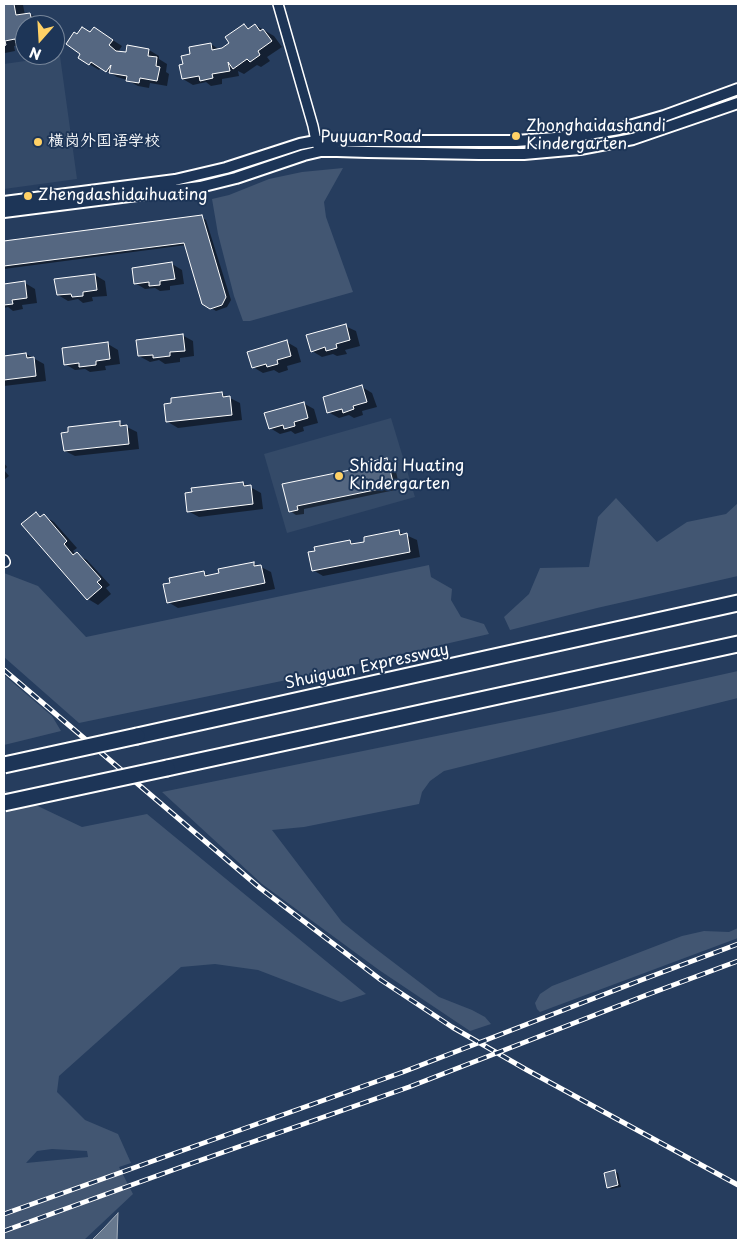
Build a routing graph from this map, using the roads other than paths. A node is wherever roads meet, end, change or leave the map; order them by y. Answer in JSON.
{"nodes":[{"id":1,"x":278,"y":4,"type":"edge"},
{"id":2,"x":738,"y":89,"type":"edge"},
{"id":3,"x":738,"y":103,"type":"edge"},
{"id":4,"x":316,"y":141,"type":"junction"},
{"id":5,"x":320,"y":151,"type":"junction"},
{"id":6,"x":4,"y":202,"type":"edge"},
{"id":7,"x":4,"y":212,"type":"edge"},
{"id":8,"x":738,"y":603,"type":"edge"},
{"id":9,"x":738,"y":644,"type":"edge"},
{"id":10,"x":4,"y":765,"type":"edge"},
{"id":11,"x":4,"y":803,"type":"edge"}],
"edges":[{"from":1,"to":4,"type":"street"},
{"from":2,"to":4,"type":"street","name":"Puyuan Road"},
{"from":3,"to":5,"type":"street","name":"Puyuan Road"},
{"from":4,"to":5,"type":"street"},
{"from":4,"to":6,"type":"street","name":"Puyuan Road"},
{"from":5,"to":7,"type":"street","name":"Puyuan Road"},
{"from":8,"to":10,"type":"highway","name":"Shuiguan Expressway","bridge":true},
{"from":9,"to":11,"type":"highway","bridge":true}]}
